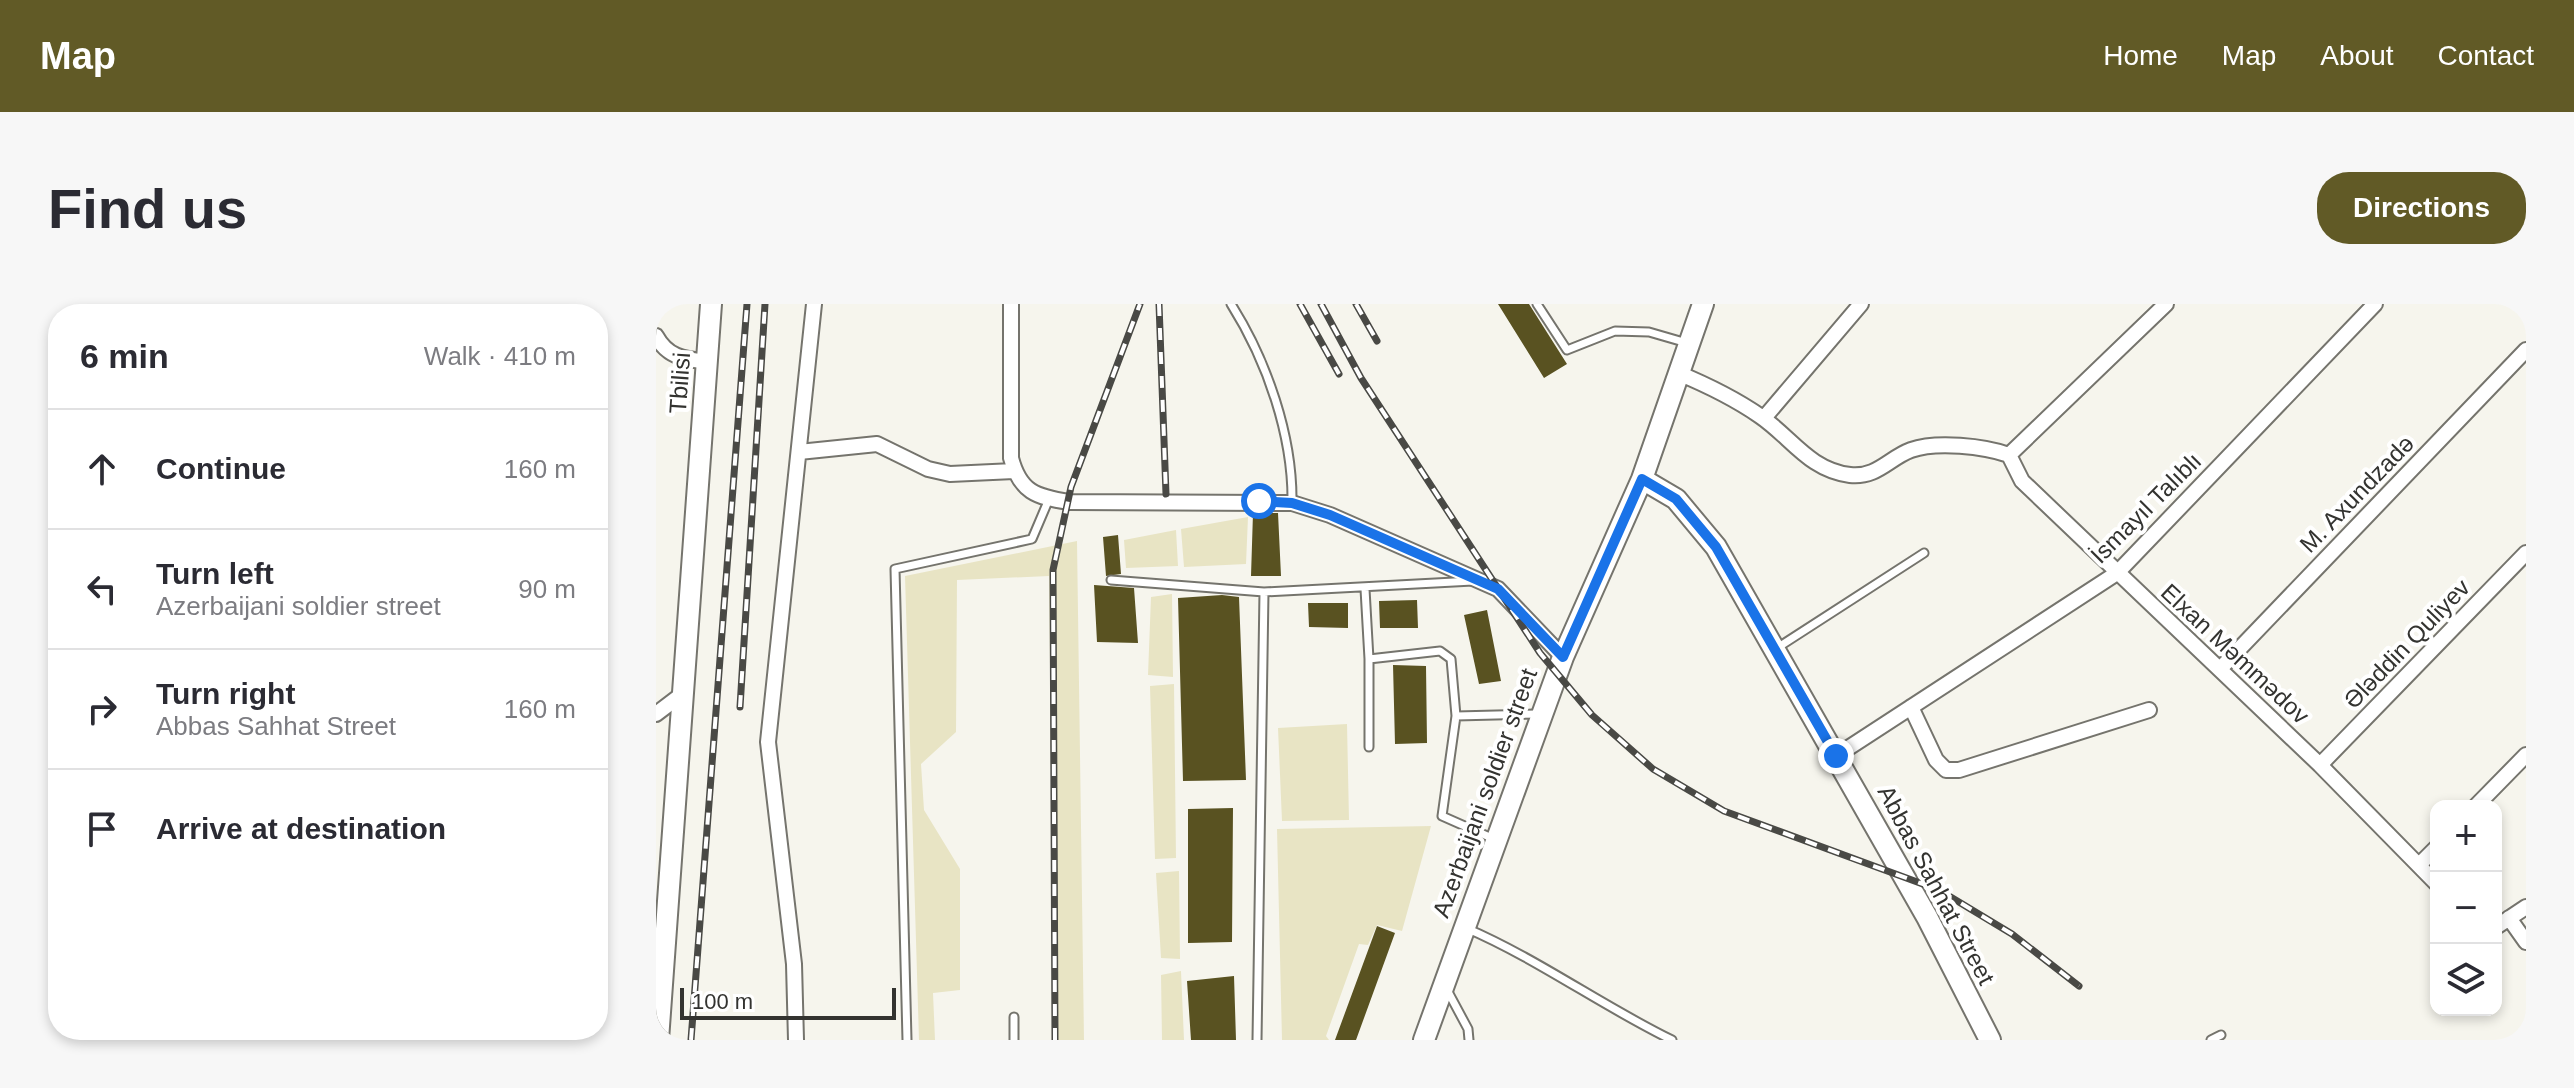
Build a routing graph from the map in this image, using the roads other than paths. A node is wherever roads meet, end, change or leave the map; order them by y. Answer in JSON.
{"nodes":[{"id":1,"x":711,"y":304,"type":"edge"},
{"id":2,"x":814,"y":304,"type":"edge"},
{"id":3,"x":1011,"y":304,"type":"edge"},
{"id":4,"x":1231,"y":304,"type":"edge"},
{"id":5,"x":1537,"y":304,"type":"edge"},
{"id":6,"x":1703,"y":304,"type":"edge"},
{"id":7,"x":1861,"y":304,"type":"edge"},
{"id":8,"x":2166,"y":304,"type":"edge"},
{"id":9,"x":2375,"y":304,"type":"edge"},
{"id":10,"x":656,"y":336,"type":"edge"},
{"id":11,"x":1689,"y":344,"type":"junction"},
{"id":12,"x":2526,"y":350,"type":"edge"},
{"id":13,"x":708,"y":362,"type":"junction"},
{"id":14,"x":1678,"y":373,"type":"junction"},
{"id":15,"x":1764,"y":418,"type":"junction"},
{"id":16,"x":799,"y":452,"type":"junction"},
{"id":17,"x":2009,"y":455,"type":"junction"},
{"id":18,"x":1014,"y":471,"type":"junction"},
{"id":19,"x":1642,"y":479,"type":"junction"},
{"id":20,"x":1049,"y":499,"type":"junction"},
{"id":21,"x":1292,"y":503,"type":"junction"},
{"id":22,"x":1924,"y":553,"type":"dead end"},
{"id":23,"x":2526,"y":553,"type":"edge"},
{"id":24,"x":2117,"y":573,"type":"junction"},
{"id":25,"x":1111,"y":580,"type":"dead end"},
{"id":26,"x":1480,"y":581,"type":"junction"},
{"id":27,"x":1365,"y":589,"type":"junction"},
{"id":28,"x":1264,"y":592,"type":"junction"},
{"id":29,"x":1775,"y":649,"type":"junction"},
{"id":30,"x":1563,"y":657,"type":"junction"},
{"id":31,"x":1369,"y":659,"type":"junction"},
{"id":32,"x":2220,"y":669,"type":"junction"},
{"id":33,"x":681,"y":695,"type":"junction"},
{"id":34,"x":1911,"y":707,"type":"junction"},
{"id":35,"x":2149,"y":710,"type":"dead end"},
{"id":36,"x":656,"y":714,"type":"edge"},
{"id":37,"x":1542,"y":714,"type":"junction"},
{"id":38,"x":1456,"y":716,"type":"junction"},
{"id":39,"x":1369,"y":747,"type":"dead end"},
{"id":40,"x":2526,"y":755,"type":"edge"},
{"id":41,"x":1836,"y":756,"type":"junction"},
{"id":42,"x":2320,"y":765,"type":"junction"},
{"id":43,"x":2482,"y":800,"type":"edge"},
{"id":44,"x":1496,"y":839,"type":"junction"},
{"id":45,"x":2430,"y":854,"type":"edge"},
{"id":46,"x":2420,"y":864,"type":"junction"},
{"id":47,"x":2430,"y":876,"type":"edge"},
{"id":48,"x":2526,"y":907,"type":"edge"},
{"id":49,"x":2509,"y":918,"type":"junction"},
{"id":50,"x":2502,"y":923,"type":"edge"},
{"id":51,"x":1464,"y":927,"type":"junction"},
{"id":52,"x":2526,"y":942,"type":"edge"},
{"id":53,"x":1444,"y":983,"type":"junction"},
{"id":54,"x":1014,"y":1017,"type":"dead end"},
{"id":55,"x":2221,"y":1035,"type":"dead end"},
{"id":56,"x":658,"y":1040,"type":"edge"},
{"id":57,"x":796,"y":1040,"type":"edge"},
{"id":58,"x":907,"y":1040,"type":"edge"},
{"id":59,"x":1014,"y":1040,"type":"edge"},
{"id":60,"x":1257,"y":1040,"type":"edge"},
{"id":61,"x":1424,"y":1040,"type":"edge"},
{"id":62,"x":1469,"y":1040,"type":"edge"},
{"id":63,"x":1672,"y":1040,"type":"edge"},
{"id":64,"x":1990,"y":1040,"type":"edge"},
{"id":65,"x":2211,"y":1040,"type":"edge"}],
"edges":[{"from":1,"to":13,"type":"main road","name":"Tbilisi"},
{"from":2,"to":16,"type":"street"},
{"from":3,"to":18,"type":"street"},
{"from":4,"to":21,"type":"lane"},
{"from":5,"to":11,"type":"lane"},
{"from":6,"to":11,"type":"main road"},
{"from":7,"to":15,"type":"street"},
{"from":8,"to":17,"type":"street"},
{"from":9,"to":24,"type":"street","name":"İsmayıl Talıblı"},
{"from":10,"to":13,"type":"street"},
{"from":11,"to":14,"type":"main road"},
{"from":12,"to":32,"type":"street","name":"M. Axundzadə"},
{"from":13,"to":33,"type":"main road","name":"Tbilisi"},
{"from":14,"to":15,"type":"street"},
{"from":14,"to":19,"type":"main road"},
{"from":15,"to":17,"type":"street"},
{"from":16,"to":18,"type":"street"},
{"from":16,"to":57,"type":"street"},
{"from":17,"to":24,"type":"street","name":"Elxan Məmmədov"},
{"from":18,"to":20,"type":"street"},
{"from":19,"to":29,"type":"main road","name":"Abbas Sahhat Street"},
{"from":19,"to":30,"type":"main road","name":"Azerbaijani soldier street"},
{"from":20,"to":21,"type":"street"},
{"from":20,"to":58,"type":"lane"},
{"from":21,"to":26,"type":"street"},
{"from":22,"to":29,"type":"lane"},
{"from":23,"to":42,"type":"street","name":"Ələddin Quliyev"},
{"from":24,"to":32,"type":"street","name":"Elxan Məmmədov"},
{"from":24,"to":34,"type":"street","name":"İsmayıl Talıblı"},
{"from":25,"to":28,"type":"lane"},
{"from":26,"to":27,"type":"lane"},
{"from":26,"to":30,"type":"street"},
{"from":27,"to":28,"type":"lane"},
{"from":27,"to":31,"type":"lane"},
{"from":28,"to":60,"type":"lane"},
{"from":29,"to":41,"type":"main road","name":"Abbas Sahhat Street"},
{"from":30,"to":37,"type":"main road","name":"Azerbaijani soldier street"},
{"from":31,"to":38,"type":"lane"},
{"from":31,"to":39,"type":"lane"},
{"from":32,"to":42,"type":"street","name":"Elxan Məmmədov"},
{"from":33,"to":36,"type":"street"},
{"from":33,"to":56,"type":"main road","name":"Tbilisi"},
{"from":34,"to":35,"type":"street"},
{"from":34,"to":41,"type":"street","name":"İsmayıl Talıblı"},
{"from":37,"to":38,"type":"lane"},
{"from":37,"to":44,"type":"main road","name":"Azerbaijani soldier street"},
{"from":38,"to":44,"type":"lane"},
{"from":40,"to":43,"type":"street"},
{"from":41,"to":64,"type":"main road","name":"Abbas Sahhat Street"},
{"from":42,"to":46,"type":"street","name":"Elxan Məmmədov"},
{"from":44,"to":51,"type":"main road","name":"Azerbaijani soldier street"},
{"from":45,"to":46,"type":"street"},
{"from":46,"to":47,"type":"street","name":"Elxan Məmmədov"},
{"from":48,"to":49,"type":"street"},
{"from":49,"to":50,"type":"street"},
{"from":49,"to":52,"type":"street"},
{"from":51,"to":53,"type":"main road","name":"Azerbaijani soldier street"},
{"from":51,"to":63,"type":"lane"},
{"from":53,"to":61,"type":"main road","name":"Azerbaijani soldier street"},
{"from":53,"to":62,"type":"lane"},
{"from":54,"to":59,"type":"lane"},
{"from":55,"to":65,"type":"lane"}]}
